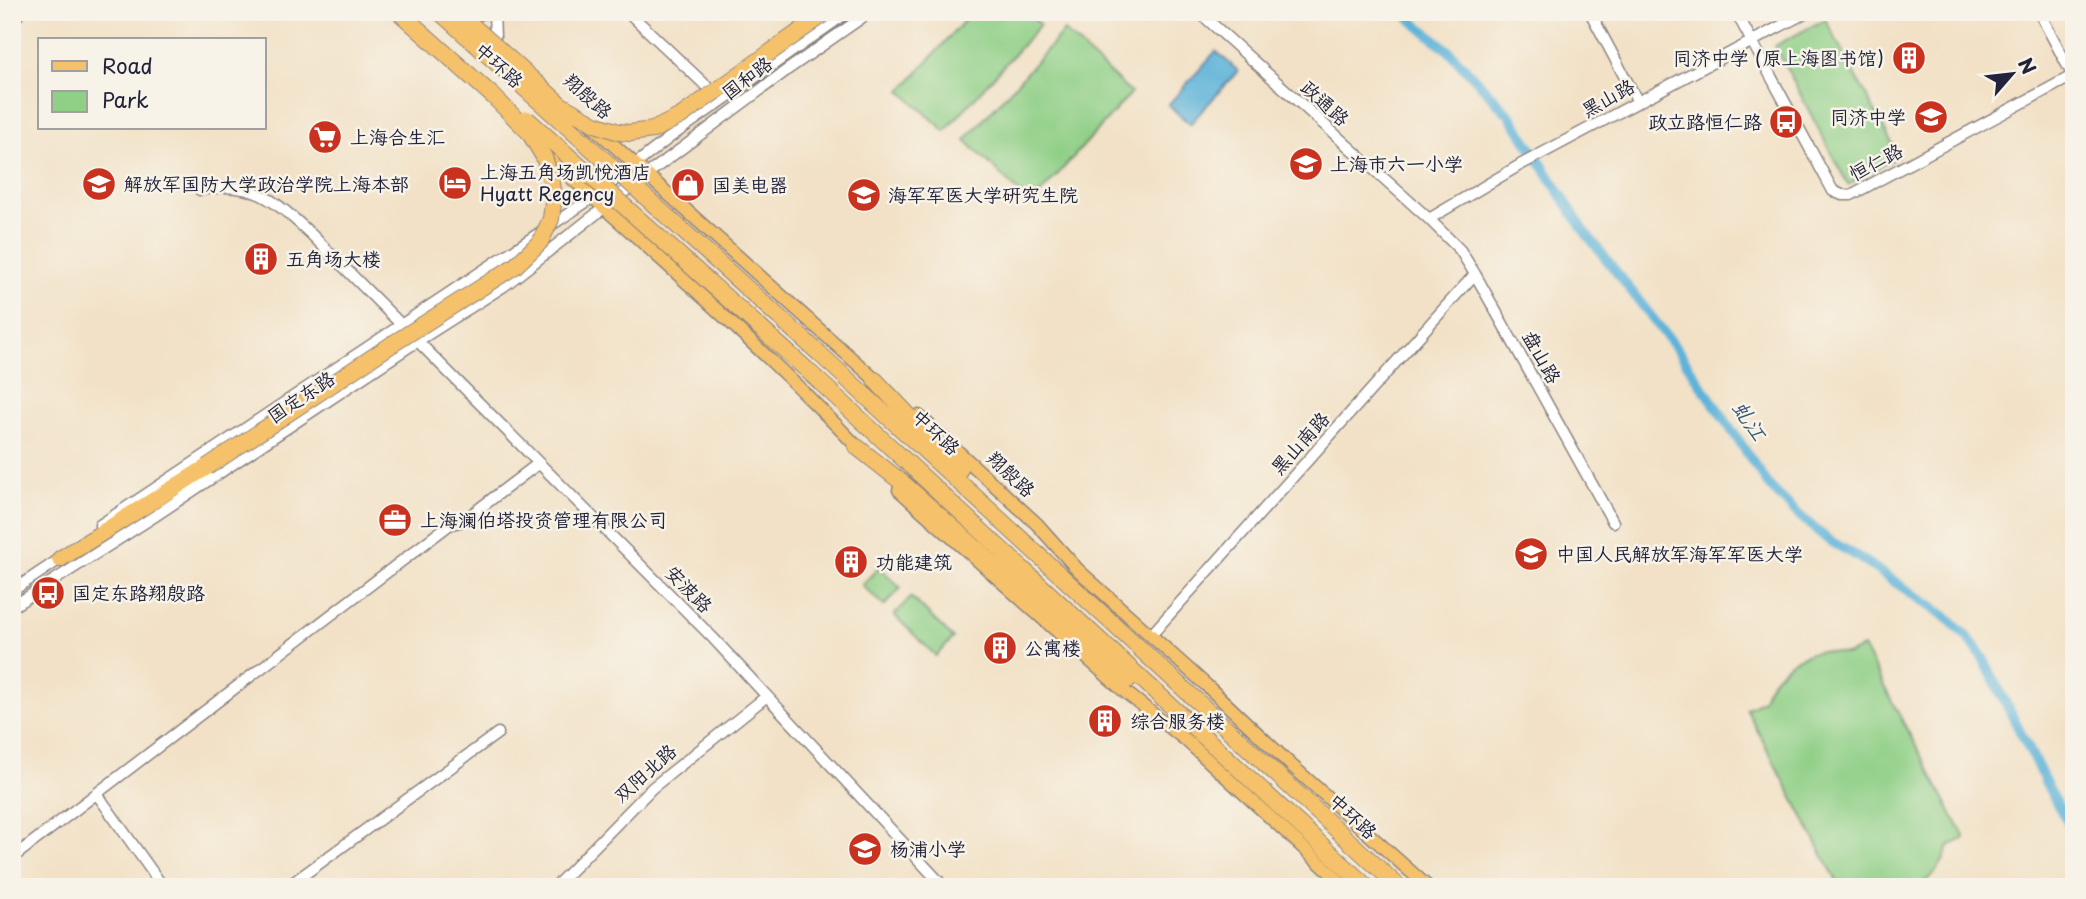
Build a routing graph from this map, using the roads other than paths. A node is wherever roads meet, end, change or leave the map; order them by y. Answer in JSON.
{"nodes":[{"id":1,"x":19,"y":12,"type":"edge"},
{"id":2,"x":390,"y":12,"type":"edge"},
{"id":3,"x":404,"y":12,"type":"edge"},
{"id":4,"x":440,"y":12,"type":"edge"},
{"id":5,"x":487,"y":12,"type":"edge"},
{"id":6,"x":494,"y":12,"type":"edge"},
{"id":7,"x":628,"y":12,"type":"edge"},
{"id":8,"x":813,"y":12,"type":"edge"},
{"id":9,"x":848,"y":12,"type":"edge"},
{"id":10,"x":870,"y":12,"type":"edge"},
{"id":11,"x":1199,"y":12,"type":"edge"},
{"id":12,"x":1590,"y":12,"type":"edge"},
{"id":13,"x":1736,"y":12,"type":"edge"},
{"id":14,"x":1807,"y":12,"type":"edge"},
{"id":15,"x":2039,"y":12,"type":"edge"},
{"id":16,"x":465,"y":14,"type":"edge"},
{"id":17,"x":827,"y":19,"type":"edge"},
{"id":18,"x":12,"y":20,"type":"edge"},
{"id":19,"x":495,"y":38,"type":"junction"},
{"id":20,"x":1751,"y":41,"type":"junction"},
{"id":21,"x":2073,"y":76,"type":"edge"},
{"id":22,"x":722,"y":102,"type":"junction"},
{"id":23,"x":1638,"y":102,"type":"junction"},
{"id":24,"x":634,"y":164,"type":"junction"},
{"id":25,"x":646,"y":175,"type":"junction"},
{"id":26,"x":200,"y":190,"type":"dead end"},
{"id":27,"x":595,"y":195,"type":"junction"},
{"id":28,"x":607,"y":206,"type":"junction"},
{"id":29,"x":1429,"y":219,"type":"junction"},
{"id":30,"x":1475,"y":274,"type":"junction"},
{"id":31,"x":400,"y":324,"type":"junction"},
{"id":32,"x":416,"y":342,"type":"junction"},
{"id":33,"x":875,"y":380,"type":"junction"},
{"id":34,"x":857,"y":447,"type":"junction"},
{"id":35,"x":539,"y":464,"type":"junction"},
{"id":36,"x":1613,"y":522,"type":"dead end"},
{"id":37,"x":60,"y":559,"type":"junction"},
{"id":38,"x":1068,"y":583,"type":"junction"},
{"id":39,"x":12,"y":591,"type":"edge"},
{"id":40,"x":12,"y":607,"type":"edge"},
{"id":41,"x":1151,"y":635,"type":"junction"},
{"id":42,"x":767,"y":696,"type":"junction"},
{"id":43,"x":498,"y":733,"type":"dead end"},
{"id":44,"x":1203,"y":737,"type":"junction"},
{"id":45,"x":97,"y":794,"type":"junction"},
{"id":46,"x":12,"y":858,"type":"edge"},
{"id":47,"x":163,"y":887,"type":"edge"},
{"id":48,"x":287,"y":887,"type":"edge"},
{"id":49,"x":555,"y":887,"type":"edge"},
{"id":50,"x":944,"y":887,"type":"edge"},
{"id":51,"x":1346,"y":887,"type":"edge"},
{"id":52,"x":1367,"y":887,"type":"edge"},
{"id":53,"x":1399,"y":887,"type":"edge"},
{"id":54,"x":1428,"y":887,"type":"edge"}],
"edges":[{"from":1,"to":18,"type":"main road"},
{"from":2,"to":27,"type":"main road"},
{"from":3,"to":27,"type":"main road"},
{"from":3,"to":37,"type":"highway","bridge":true},
{"from":3,"to":44,"type":"highway","name":"中环路","bridge":true},
{"from":4,"to":38,"type":"highway","name":"中环路","bridge":true},
{"from":5,"to":16,"type":"street"},
{"from":6,"to":19,"type":"street"},
{"from":7,"to":22,"type":"street"},
{"from":8,"to":17,"type":"street"},
{"from":9,"to":17,"type":"street","name":"国和路"},
{"from":10,"to":25,"type":"street","name":"国和路"},
{"from":11,"to":29,"type":"street","name":"政通路"},
{"from":12,"to":23,"type":"street"},
{"from":13,"to":20,"type":"street"},
{"from":14,"to":20,"type":"street","name":"黑山路"},
{"from":15,"to":21,"type":"street"},
{"from":16,"to":17,"type":"highway","bridge":true},
{"from":16,"to":19,"type":"main road","name":"翔殷路"},
{"from":17,"to":22,"type":"street","name":"国和路"},
{"from":19,"to":24,"type":"main road","name":"翔殷路"},
{"from":20,"to":21,"type":"street","name":"恒仁路"},
{"from":20,"to":23,"type":"street","name":"黑山路"},
{"from":22,"to":24,"type":"street","name":"国和路"},
{"from":23,"to":29,"type":"street","name":"黑山路"},
{"from":24,"to":25,"type":"main road","name":"翔殷路"},
{"from":24,"to":27,"type":"street","name":"国和路"},
{"from":25,"to":28,"type":"street","name":"国和路"},
{"from":25,"to":33,"type":"main road","name":"翔殷路"},
{"from":26,"to":31,"type":"street","name":"安波路"},
{"from":27,"to":28,"type":"main road"},
{"from":27,"to":31,"type":"street","name":"国定东路"},
{"from":28,"to":32,"type":"street","name":"国定东路"},
{"from":28,"to":34,"type":"main road"},
{"from":29,"to":30,"type":"street","name":"盘山路"},
{"from":30,"to":36,"type":"street","name":"盘山路"},
{"from":30,"to":41,"type":"street","name":"黑山南路"},
{"from":31,"to":32,"type":"street","name":"安波路"},
{"from":31,"to":37,"type":"street","name":"国定东路"},
{"from":32,"to":35,"type":"street","name":"安波路"},
{"from":32,"to":40,"type":"street","name":"国定东路"},
{"from":33,"to":38,"type":"highway"},
{"from":33,"to":41,"type":"main road","name":"翔殷路"},
{"from":34,"to":44,"type":"highway"},
{"from":34,"to":51,"type":"main road"},
{"from":35,"to":42,"type":"street","name":"安波路"},
{"from":35,"to":45,"type":"street"},
{"from":37,"to":39,"type":"street","name":"国定东路"},
{"from":38,"to":53,"type":"highway","name":"中环路"},
{"from":41,"to":54,"type":"main road","name":"翔殷路"},
{"from":42,"to":49,"type":"street","name":"双阳北路"},
{"from":42,"to":50,"type":"street","name":"安波路"},
{"from":43,"to":48,"type":"street"},
{"from":44,"to":52,"type":"highway","name":"中环路"},
{"from":45,"to":46,"type":"street"},
{"from":45,"to":47,"type":"street"}]}
